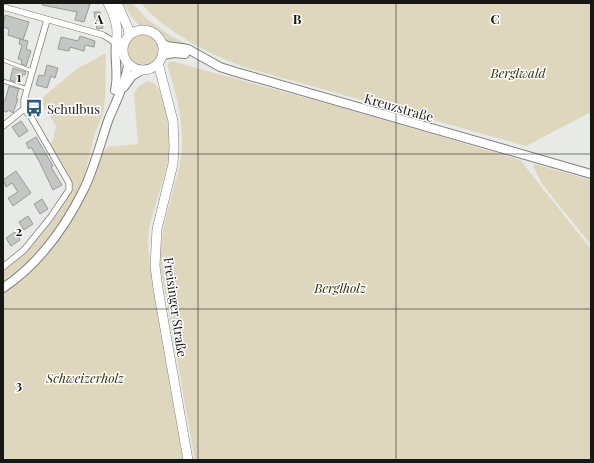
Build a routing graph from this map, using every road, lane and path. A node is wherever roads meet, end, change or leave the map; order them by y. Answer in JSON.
{"nodes":[{"id":1,"x":108,"y":3,"type":"edge"},
{"id":2,"x":118,"y":3,"type":"edge"},
{"id":3,"x":3,"y":7,"type":"edge"},
{"id":4,"x":46,"y":20,"type":"junction"},
{"id":5,"x":140,"y":30,"type":"junction"},
{"id":6,"x":129,"y":35,"type":"junction"},
{"id":7,"x":113,"y":41,"type":"junction"},
{"id":8,"x":162,"y":43,"type":"junction"},
{"id":9,"x":163,"y":55,"type":"junction"},
{"id":10,"x":203,"y":58,"type":"junction"},
{"id":11,"x":3,"y":60,"type":"edge"},
{"id":12,"x":158,"y":63,"type":"junction"},
{"id":13,"x":128,"y":64,"type":"junction"},
{"id":14,"x":146,"y":70,"type":"junction"},
{"id":15,"x":32,"y":71,"type":"junction"},
{"id":16,"x":3,"y":81,"type":"edge"},
{"id":17,"x":164,"y":86,"type":"junction"},
{"id":18,"x":28,"y":89,"type":"junction"},
{"id":19,"x":120,"y":92,"type":"junction"},
{"id":20,"x":24,"y":109,"type":"junction"},
{"id":21,"x":3,"y":118,"type":"edge"},
{"id":22,"x":108,"y":120,"type":"junction"},
{"id":23,"x":9,"y":121,"type":"junction"},
{"id":24,"x":3,"y":126,"type":"edge"},
{"id":25,"x":591,"y":174,"type":"edge"},
{"id":26,"x":3,"y":266,"type":"edge"},
{"id":27,"x":3,"y":288,"type":"edge"},
{"id":28,"x":188,"y":460,"type":"edge"}],
"edges":[{"from":1,"to":7,"type":"main road"},
{"from":2,"to":5,"type":"main road"},
{"from":2,"to":6,"type":"main road"},
{"from":3,"to":4,"type":"street"},
{"from":4,"to":7,"type":"street"},
{"from":4,"to":15,"type":"street"},
{"from":5,"to":6,"type":"main road"},
{"from":5,"to":8,"type":"main road"},
{"from":6,"to":13,"type":"main road"},
{"from":7,"to":22,"type":"main road"},
{"from":8,"to":9,"type":"main road"},
{"from":8,"to":10,"type":"main road","name":"Kreuzstraße"},
{"from":9,"to":10,"type":"main road","name":"Kreuzstraße"},
{"from":9,"to":12,"type":"main road"},
{"from":10,"to":25,"type":"main road","name":"Kreuzstraße"},
{"from":11,"to":15,"type":"lane"},
{"from":12,"to":14,"type":"main road"},
{"from":12,"to":17,"type":"main road","name":"Freisinger Straße"},
{"from":13,"to":14,"type":"main road"},
{"from":13,"to":19,"type":"main road"},
{"from":14,"to":17,"type":"main road"},
{"from":14,"to":19,"type":"main road"},
{"from":15,"to":18,"type":"street"},
{"from":16,"to":18,"type":"lane"},
{"from":17,"to":28,"type":"main road","name":"Freisinger Straße"},
{"from":18,"to":20,"type":"street"},
{"from":19,"to":22,"type":"main road"},
{"from":20,"to":23,"type":"street"},
{"from":20,"to":26,"type":"street"},
{"from":21,"to":23,"type":"lane"},
{"from":22,"to":27,"type":"main road"},
{"from":23,"to":24,"type":"street"}]}
